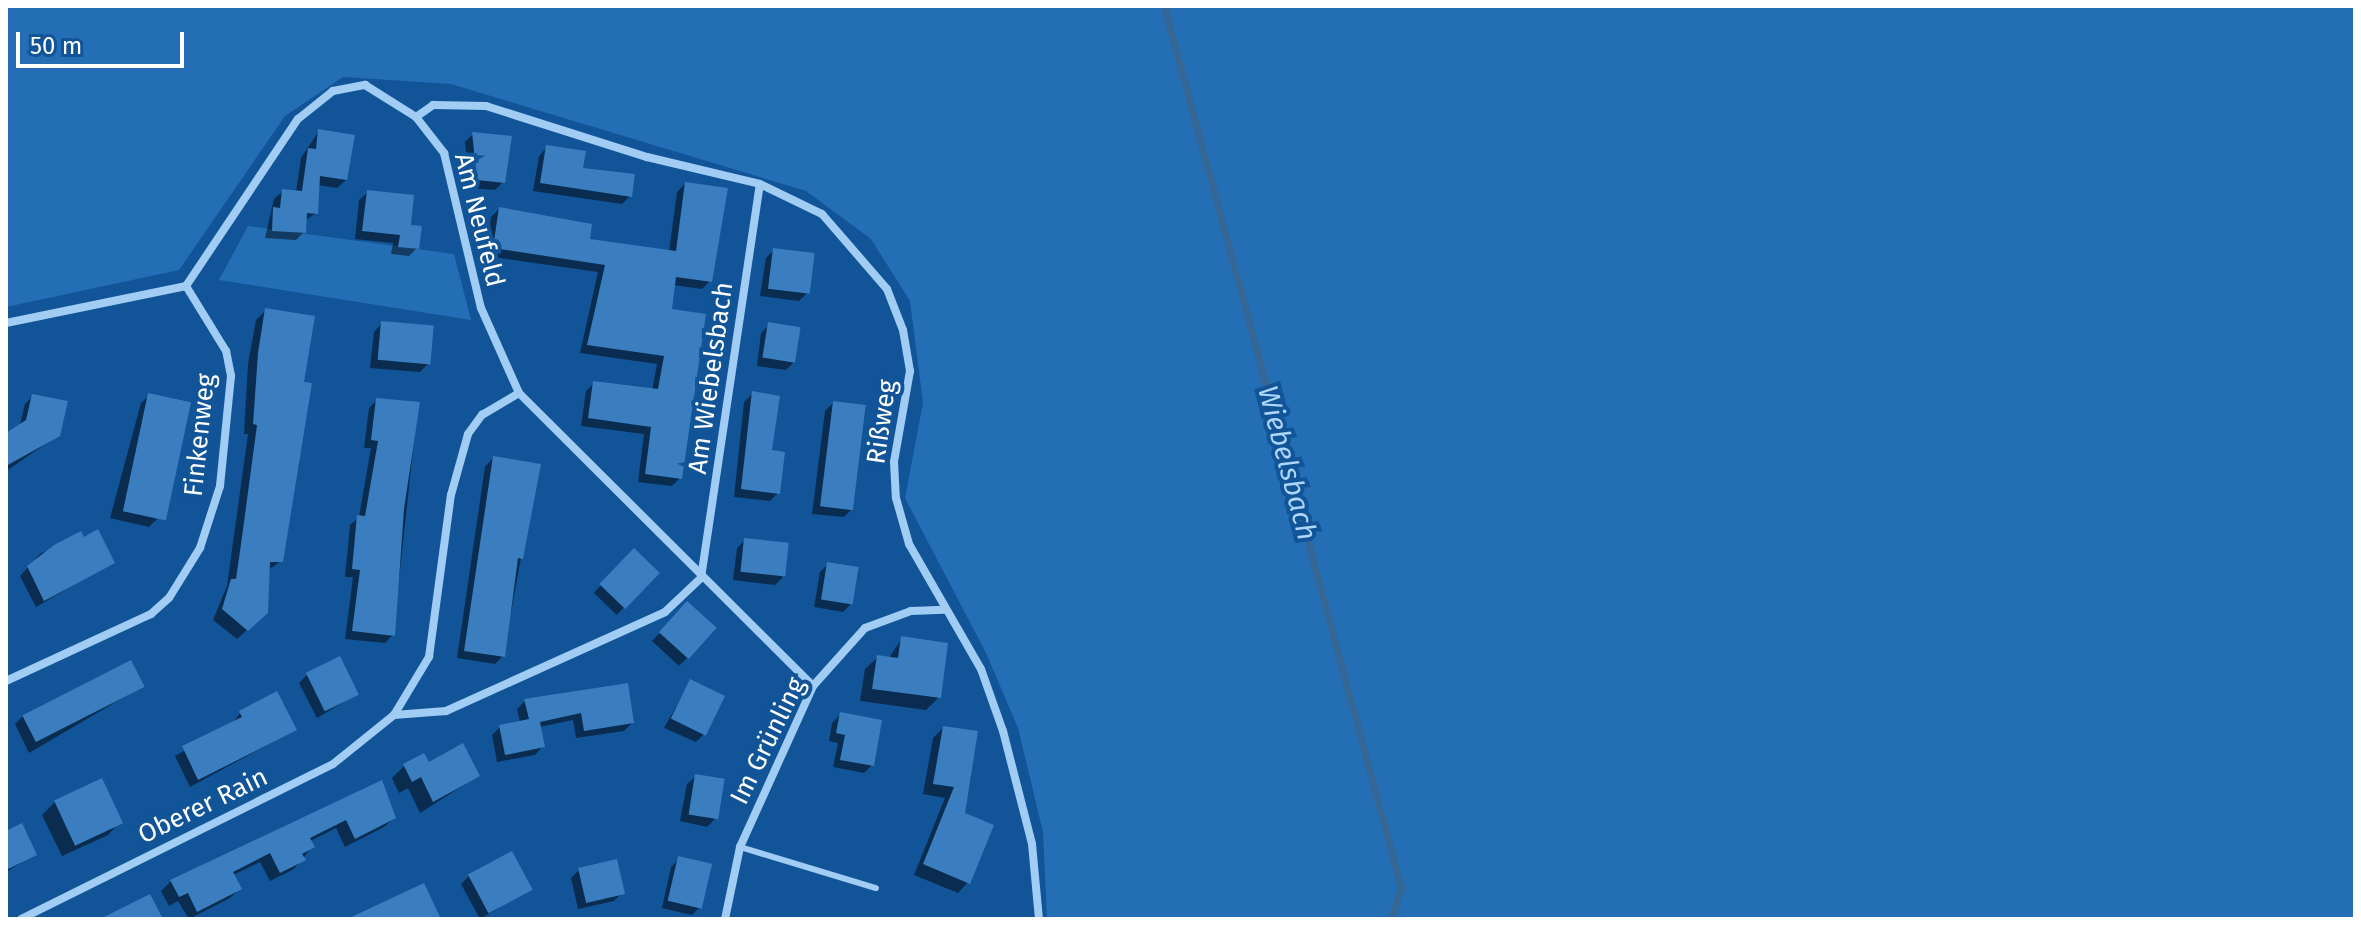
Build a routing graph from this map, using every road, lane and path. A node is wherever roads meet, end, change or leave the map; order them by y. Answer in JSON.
{"nodes":[{"id":1,"x":416,"y":117,"type":"junction"},
{"id":2,"x":760,"y":184,"type":"junction"},
{"id":3,"x":186,"y":286,"type":"junction"},
{"id":4,"x":6,"y":323,"type":"edge"},
{"id":5,"x":519,"y":393,"type":"junction"},
{"id":6,"x":701,"y":578,"type":"junction"},
{"id":7,"x":944,"y":610,"type":"junction"},
{"id":8,"x":6,"y":681,"type":"edge"},
{"id":9,"x":813,"y":686,"type":"junction"},
{"id":10,"x":394,"y":715,"type":"junction"},
{"id":11,"x":740,"y":847,"type":"junction"},
{"id":12,"x":876,"y":888,"type":"dead end"},
{"id":13,"x":21,"y":919,"type":"edge"},
{"id":14,"x":725,"y":919,"type":"edge"},
{"id":15,"x":1039,"y":919,"type":"edge"}],
"edges":[{"from":1,"to":2,"type":"street","name":"Rißweg"},
{"from":1,"to":3,"type":"street","name":"Am Neufeld"},
{"from":1,"to":5,"type":"street","name":"Am Neufeld"},
{"from":2,"to":6,"type":"street","name":"Am Wiebelsbach"},
{"from":2,"to":7,"type":"street","name":"Rißweg"},
{"from":3,"to":4,"type":"street"},
{"from":3,"to":8,"type":"street","name":"Finkenweg"},
{"from":5,"to":6,"type":"street","name":"Am Neufeld"},
{"from":5,"to":10,"type":"street","name":"Oberer Rain"},
{"from":6,"to":9,"type":"street","name":"Am Neufeld"},
{"from":6,"to":10,"type":"street"},
{"from":7,"to":9,"type":"street","name":"Im Grünling"},
{"from":7,"to":15,"type":"street","name":"Rißweg"},
{"from":9,"to":11,"type":"street","name":"Im Grünling"},
{"from":10,"to":13,"type":"street","name":"Oberer Rain"},
{"from":11,"to":12,"type":"lane"},
{"from":11,"to":14,"type":"street","name":"Im Grünling"}]}
